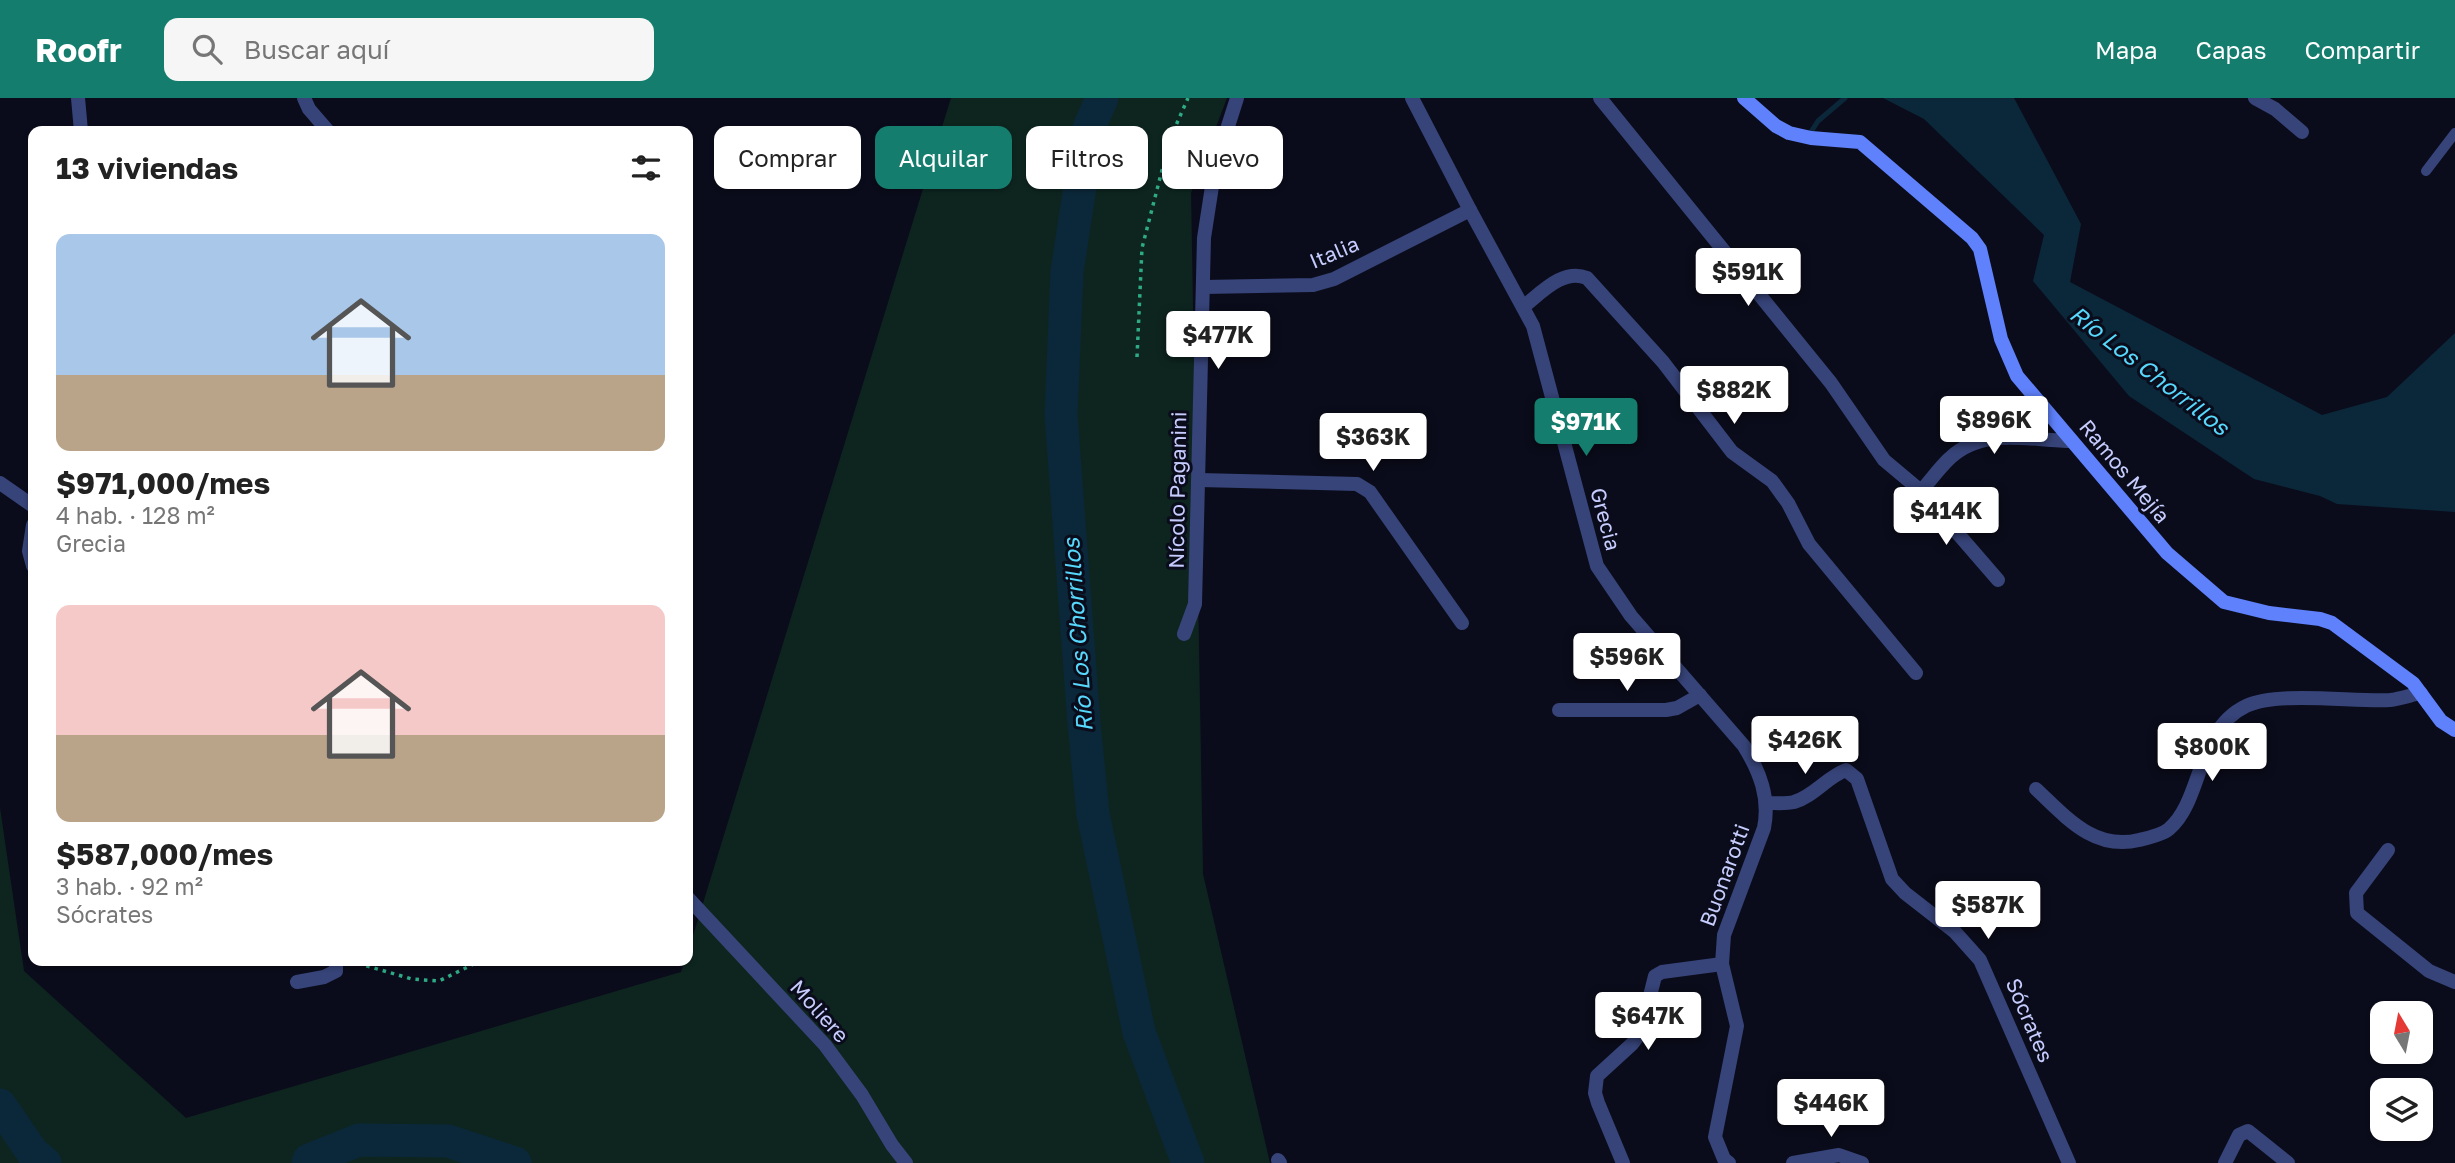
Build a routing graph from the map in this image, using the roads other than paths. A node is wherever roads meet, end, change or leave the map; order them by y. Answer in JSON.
{"nodes":[{"id":1,"x":78,"y":98,"type":"edge"},
{"id":2,"x":304,"y":98,"type":"edge"},
{"id":3,"x":1237,"y":98,"type":"edge"},
{"id":4,"x":1412,"y":98,"type":"edge"},
{"id":5,"x":1600,"y":98,"type":"edge"},
{"id":6,"x":1744,"y":98,"type":"edge"},
{"id":7,"x":2255,"y":98,"type":"edge"},
{"id":8,"x":81,"y":126,"type":"edge"},
{"id":9,"x":324,"y":126,"type":"edge"},
{"id":10,"x":2302,"y":132,"type":"dead end"},
{"id":11,"x":2455,"y":133,"type":"edge"},
{"id":12,"x":2427,"y":171,"type":"dead end"},
{"id":13,"x":1470,"y":210,"type":"junction"},
{"id":14,"x":1204,"y":287,"type":"junction"},
{"id":15,"x":1523,"y":307,"type":"junction"},
{"id":16,"x":2072,"y":441,"type":"junction"},
{"id":17,"x":1199,"y":480,"type":"junction"},
{"id":18,"x":0,"y":483,"type":"edge"},
{"id":19,"x":1921,"y":491,"type":"junction"},
{"id":20,"x":28,"y":503,"type":"edge"},
{"id":21,"x":1998,"y":580,"type":"dead end"},
{"id":22,"x":1462,"y":622,"type":"dead end"},
{"id":23,"x":1184,"y":634,"type":"dead end"},
{"id":24,"x":1916,"y":673,"type":"dead end"},
{"id":25,"x":2421,"y":693,"type":"junction"},
{"id":26,"x":1700,"y":695,"type":"junction"},
{"id":27,"x":1559,"y":710,"type":"dead end"},
{"id":28,"x":2455,"y":730,"type":"edge"},
{"id":29,"x":2036,"y":789,"type":"dead end"},
{"id":30,"x":1767,"y":803,"type":"junction"},
{"id":31,"x":2388,"y":850,"type":"dead end"},
{"id":32,"x":693,"y":903,"type":"edge"},
{"id":33,"x":1722,"y":964,"type":"junction"},
{"id":34,"x":336,"y":966,"type":"edge"},
{"id":35,"x":297,"y":982,"type":"dead end"},
{"id":36,"x":2455,"y":982,"type":"edge"},
{"id":37,"x":906,"y":1163,"type":"edge"},
{"id":38,"x":1623,"y":1163,"type":"edge"},
{"id":39,"x":1729,"y":1163,"type":"edge"},
{"id":40,"x":1793,"y":1163,"type":"edge"},
{"id":41,"x":1863,"y":1163,"type":"edge"},
{"id":42,"x":2069,"y":1163,"type":"edge"},
{"id":43,"x":2225,"y":1163,"type":"edge"},
{"id":44,"x":2288,"y":1163,"type":"edge"}],
"edges":[{"from":1,"to":8,"type":"street"},
{"from":2,"to":9,"type":"street"},
{"from":3,"to":14,"type":"street","name":"Nícolo Paganini"},
{"from":4,"to":13,"type":"street","name":"Grecia"},
{"from":5,"to":19,"type":"street"},
{"from":6,"to":16,"type":"street","name":"Ramos Mejía"},
{"from":7,"to":10,"type":"street"},
{"from":11,"to":12,"type":"lane"},
{"from":13,"to":14,"type":"street","name":"Italia"},
{"from":13,"to":15,"type":"street","name":"Grecia"},
{"from":14,"to":17,"type":"street","name":"Nícolo Paganini"},
{"from":15,"to":24,"type":"street"},
{"from":15,"to":26,"type":"street","name":"Grecia"},
{"from":16,"to":19,"type":"street"},
{"from":16,"to":25,"type":"street","name":"Ramos Mejía"},
{"from":17,"to":22,"type":"street"},
{"from":17,"to":23,"type":"street","name":"Nícolo Paganini"},
{"from":18,"to":20,"type":"street"},
{"from":19,"to":21,"type":"street"},
{"from":25,"to":28,"type":"street","name":"Ramos Mejía"},
{"from":25,"to":29,"type":"street"},
{"from":26,"to":27,"type":"street"},
{"from":26,"to":30,"type":"street","name":"Grecia"},
{"from":30,"to":33,"type":"street","name":"Buonarotti"},
{"from":30,"to":42,"type":"street","name":"Sócrates"},
{"from":31,"to":36,"type":"street"},
{"from":32,"to":37,"type":"street","name":"Moliere"},
{"from":33,"to":38,"type":"street"},
{"from":33,"to":39,"type":"street","name":"Buonarotti"},
{"from":34,"to":35,"type":"street"},
{"from":40,"to":41,"type":"street"},
{"from":43,"to":44,"type":"street"}]}
